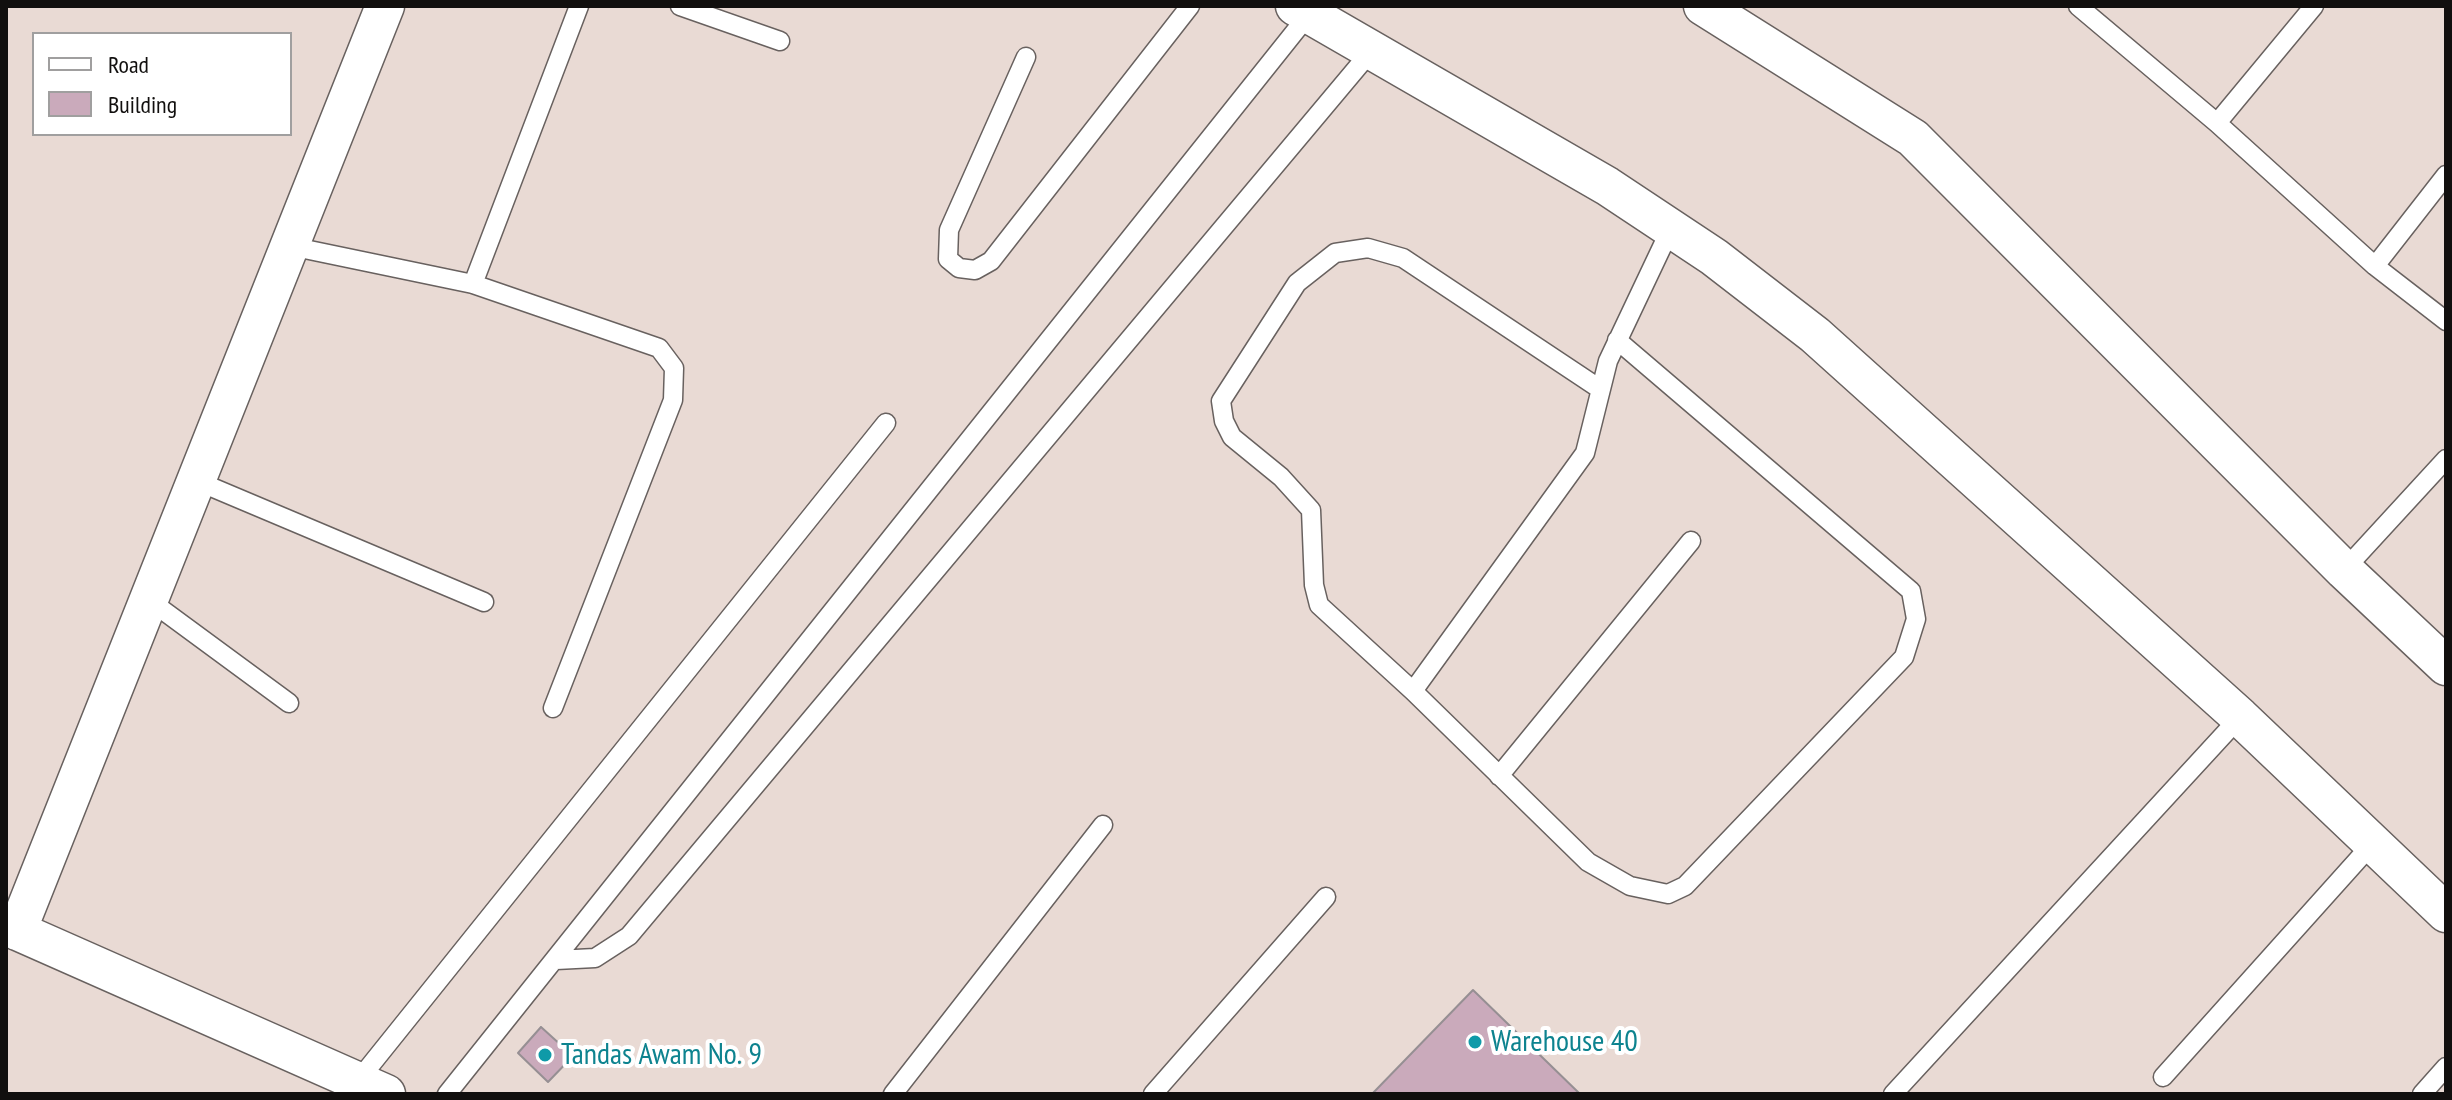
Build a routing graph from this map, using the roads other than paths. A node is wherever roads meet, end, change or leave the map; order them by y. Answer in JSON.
{"nodes":[{"id":1,"x":385,"y":6,"type":"edge"},
{"id":2,"x":579,"y":6,"type":"edge"},
{"id":3,"x":680,"y":6,"type":"edge"},
{"id":4,"x":1190,"y":6,"type":"edge"},
{"id":5,"x":1703,"y":6,"type":"edge"},
{"id":6,"x":2078,"y":6,"type":"edge"},
{"id":7,"x":2314,"y":6,"type":"edge"},
{"id":8,"x":1302,"y":10,"type":"edge"},
{"id":9,"x":780,"y":41,"type":"dead end"},
{"id":10,"x":1372,"y":50,"type":"junction"},
{"id":11,"x":1026,"y":57,"type":"dead end"},
{"id":12,"x":2217,"y":123,"type":"junction"},
{"id":13,"x":2446,"y":175,"type":"edge"},
{"id":14,"x":1671,"y":228,"type":"junction"},
{"id":15,"x":290,"y":246,"type":"junction"},
{"id":16,"x":2375,"y":266,"type":"junction"},
{"id":17,"x":473,"y":284,"type":"junction"},
{"id":18,"x":2446,"y":321,"type":"edge"},
{"id":19,"x":1617,"y":340,"type":"junction"},
{"id":20,"x":1600,"y":389,"type":"junction"},
{"id":21,"x":886,"y":423,"type":"dead end"},
{"id":22,"x":2446,"y":459,"type":"edge"},
{"id":23,"x":197,"y":481,"type":"junction"},
{"id":24,"x":1691,"y":541,"type":"dead end"},
{"id":25,"x":2344,"y":570,"type":"junction"},
{"id":26,"x":149,"y":600,"type":"junction"},
{"id":27,"x":484,"y":602,"type":"dead end"},
{"id":28,"x":2446,"y":666,"type":"edge"},
{"id":29,"x":1413,"y":691,"type":"junction"},
{"id":30,"x":289,"y":703,"type":"dead end"},
{"id":31,"x":553,"y":708,"type":"dead end"},
{"id":32,"x":2240,"y":717,"type":"junction"},
{"id":33,"x":1499,"y":776,"type":"junction"},
{"id":34,"x":1103,"y":825,"type":"dead end"},
{"id":35,"x":2372,"y":844,"type":"junction"},
{"id":36,"x":1326,"y":897,"type":"dead end"},
{"id":37,"x":2446,"y":913,"type":"edge"},
{"id":38,"x":12,"y":929,"type":"edge"},
{"id":39,"x":556,"y":960,"type":"junction"},
{"id":40,"x":2446,"y":1067,"type":"edge"},
{"id":41,"x":2163,"y":1077,"type":"dead end"},
{"id":42,"x":371,"y":1088,"type":"edge"},
{"id":43,"x":447,"y":1094,"type":"edge"},
{"id":44,"x":893,"y":1094,"type":"edge"},
{"id":45,"x":1153,"y":1094,"type":"edge"},
{"id":46,"x":1893,"y":1094,"type":"edge"},
{"id":47,"x":2422,"y":1094,"type":"edge"}],
"edges":[{"from":1,"to":15,"type":"street"},
{"from":2,"to":17,"type":"lane"},
{"from":3,"to":9,"type":"lane"},
{"from":4,"to":11,"type":"lane"},
{"from":5,"to":25,"type":"street"},
{"from":6,"to":12,"type":"lane"},
{"from":7,"to":12,"type":"lane"},
{"from":8,"to":10,"type":"street"},
{"from":8,"to":39,"type":"lane"},
{"from":10,"to":14,"type":"street"},
{"from":10,"to":39,"type":"lane"},
{"from":12,"to":16,"type":"lane"},
{"from":13,"to":16,"type":"lane"},
{"from":14,"to":19,"type":"lane"},
{"from":14,"to":32,"type":"street"},
{"from":15,"to":17,"type":"lane"},
{"from":15,"to":23,"type":"street"},
{"from":16,"to":18,"type":"lane"},
{"from":17,"to":31,"type":"lane"},
{"from":19,"to":20,"type":"lane"},
{"from":19,"to":33,"type":"lane"},
{"from":20,"to":29,"type":"lane"},
{"from":20,"to":29,"type":"lane"},
{"from":21,"to":42,"type":"lane"},
{"from":22,"to":25,"type":"lane"},
{"from":23,"to":26,"type":"street"},
{"from":23,"to":27,"type":"lane"},
{"from":24,"to":33,"type":"lane"},
{"from":25,"to":28,"type":"street"},
{"from":26,"to":30,"type":"lane"},
{"from":26,"to":38,"type":"street"},
{"from":29,"to":33,"type":"lane"},
{"from":32,"to":35,"type":"street"},
{"from":32,"to":46,"type":"lane"},
{"from":34,"to":44,"type":"lane"},
{"from":35,"to":37,"type":"street"},
{"from":35,"to":41,"type":"lane"},
{"from":36,"to":45,"type":"lane"},
{"from":38,"to":42,"type":"street"},
{"from":39,"to":43,"type":"lane"},
{"from":40,"to":47,"type":"lane"}]}
